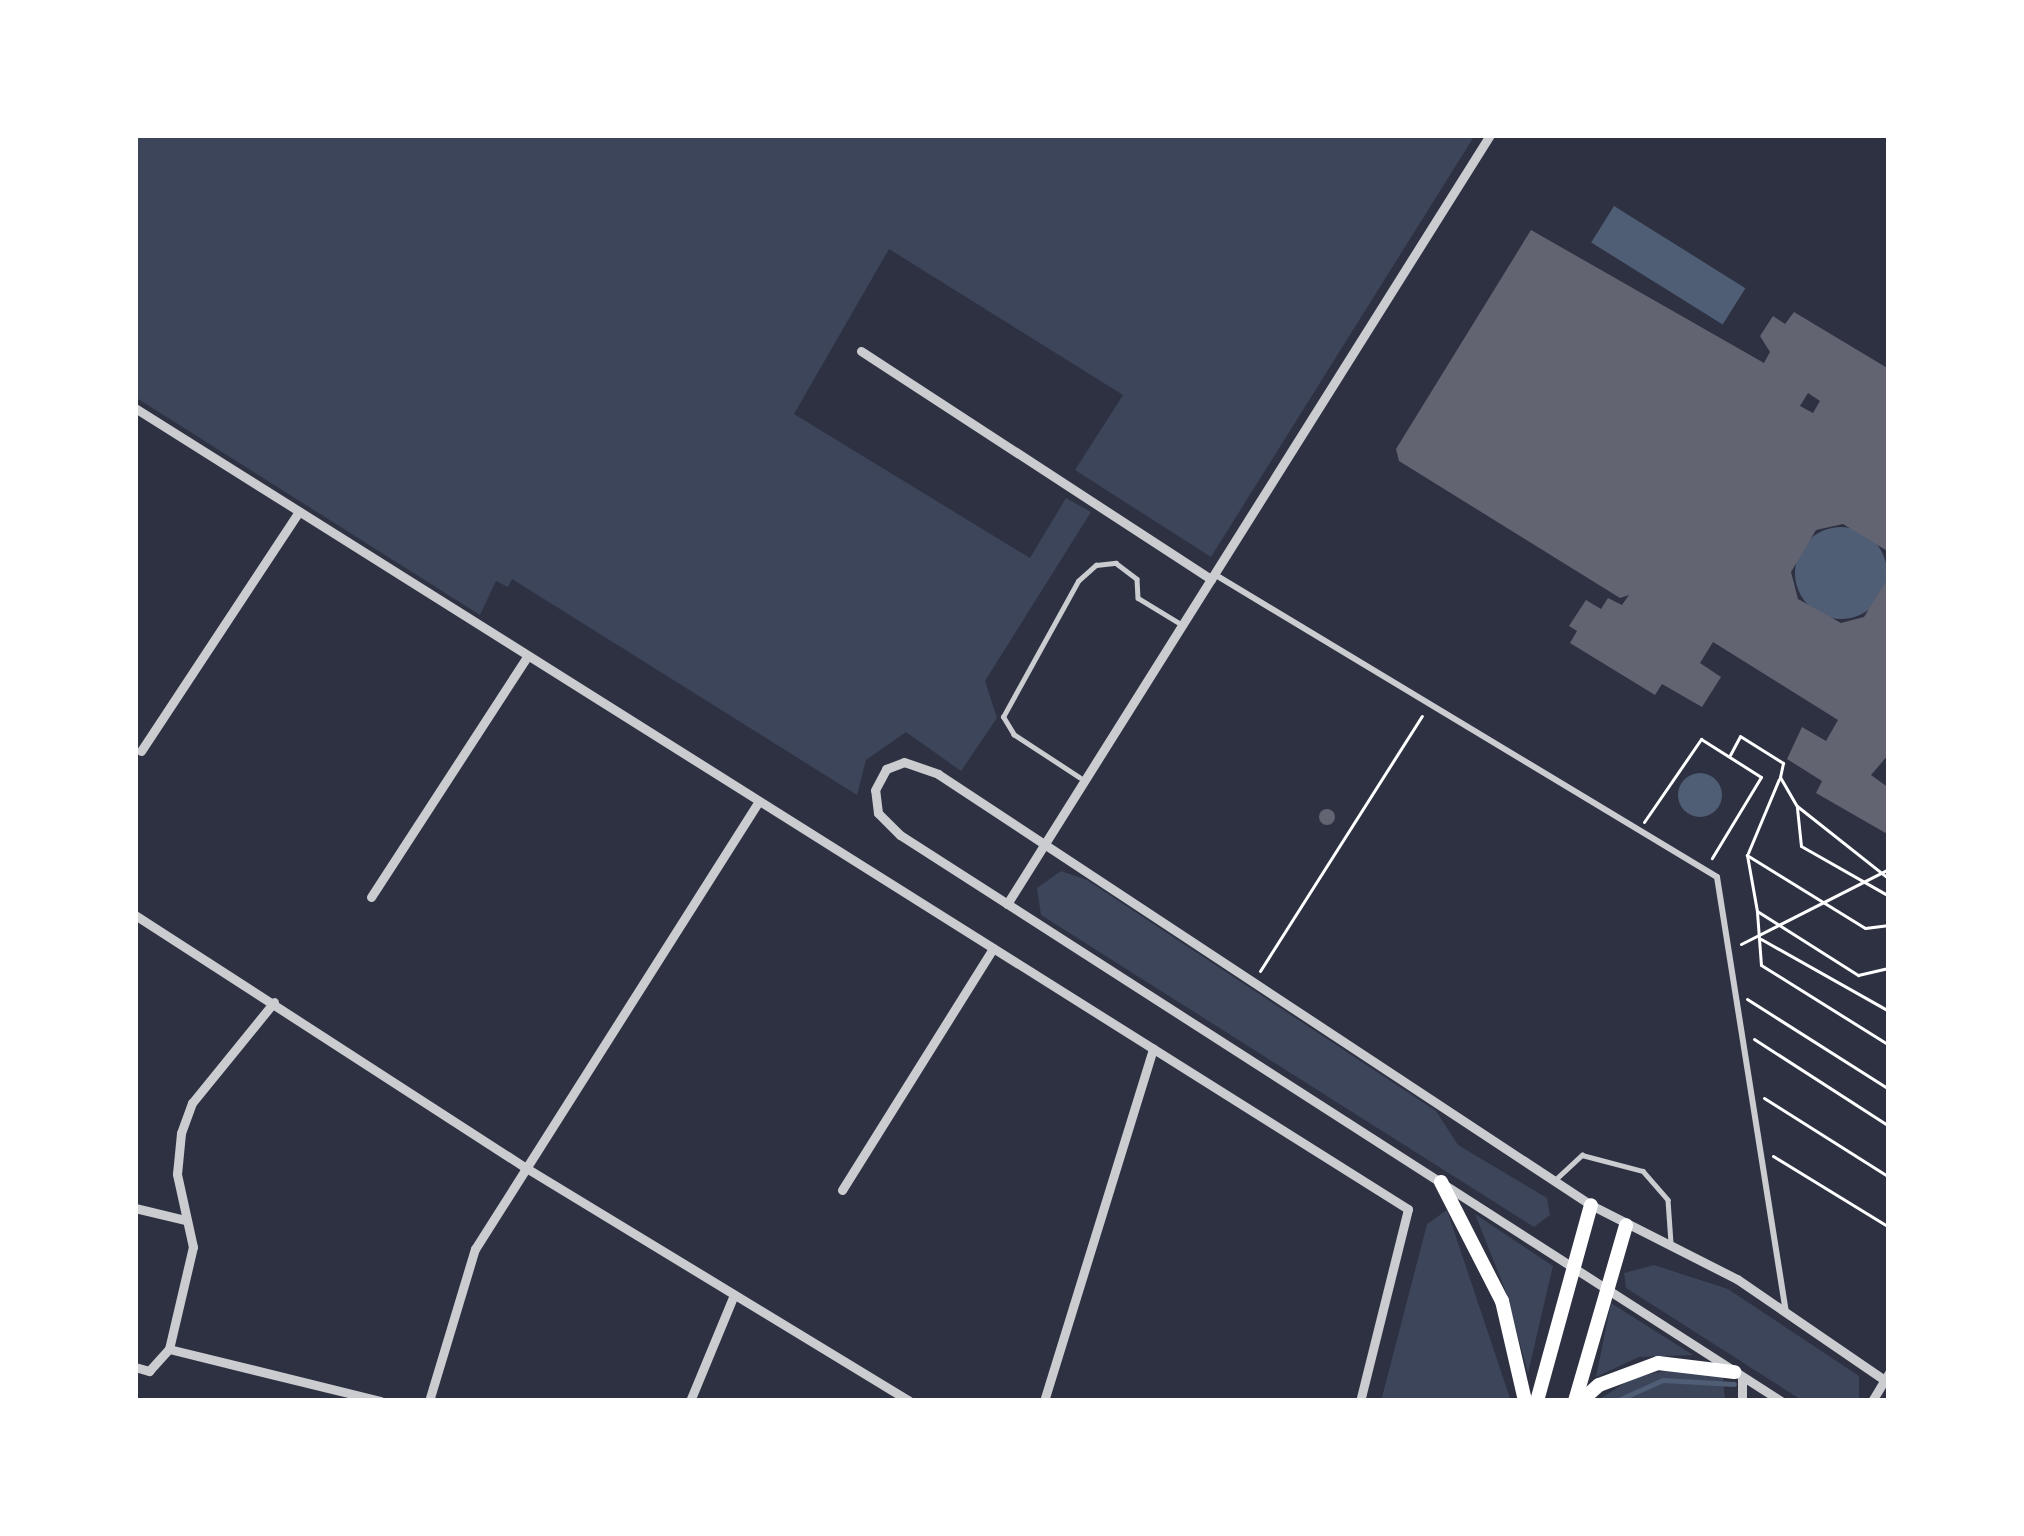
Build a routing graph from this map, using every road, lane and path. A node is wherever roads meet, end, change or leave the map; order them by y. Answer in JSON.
{"nodes":[{"id":1,"x":1490,"y":135,"type":"edge"},
{"id":2,"x":861,"y":351,"type":"dead end"},
{"id":3,"x":135,"y":408,"type":"edge"},
{"id":4,"x":299,"y":512,"type":"junction"},
{"id":5,"x":1212,"y":576,"type":"junction"},
{"id":6,"x":1181,"y":623,"type":"junction"},
{"id":7,"x":528,"y":656,"type":"junction"},
{"id":8,"x":1429,"y":704,"type":"junction"},
{"id":9,"x":141,"y":751,"type":"dead end"},
{"id":10,"x":1729,"y":757,"type":"junction"},
{"id":11,"x":1780,"y":777,"type":"junction"},
{"id":12,"x":1080,"y":778,"type":"junction"},
{"id":13,"x":759,"y":801,"type":"junction"},
{"id":14,"x":1797,"y":806,"type":"junction"},
{"id":15,"x":1638,"y":830,"type":"junction"},
{"id":16,"x":1045,"y":842,"type":"junction"},
{"id":17,"x":1748,"y":855,"type":"junction"},
{"id":18,"x":1889,"y":869,"type":"edge"},
{"id":19,"x":1705,"y":870,"type":"junction"},
{"id":20,"x":1880,"y":874,"type":"junction"},
{"id":21,"x":1889,"y":879,"type":"edge"},
{"id":22,"x":1862,"y":884,"type":"junction"},
{"id":23,"x":1889,"y":896,"type":"edge"},
{"id":24,"x":371,"y":897,"type":"dead end"},
{"id":25,"x":1824,"y":902,"type":"junction"},
{"id":26,"x":1007,"y":904,"type":"junction"},
{"id":27,"x":1757,"y":910,"type":"junction"},
{"id":28,"x":135,"y":915,"type":"edge"},
{"id":29,"x":1779,"y":925,"type":"junction"},
{"id":30,"x":1889,"y":925,"type":"edge"},
{"id":31,"x":1758,"y":936,"type":"junction"},
{"id":32,"x":1744,"y":943,"type":"dead end"},
{"id":33,"x":993,"y":948,"type":"junction"},
{"id":34,"x":1889,"y":968,"type":"edge"},
{"id":35,"x":1256,"y":977,"type":"junction"},
{"id":36,"x":1735,"y":992,"type":"junction"},
{"id":37,"x":274,"y":1002,"type":"junction"},
{"id":38,"x":1889,"y":1011,"type":"edge"},
{"id":39,"x":1740,"y":1030,"type":"junction"},
{"id":40,"x":1889,"y":1045,"type":"edge"},
{"id":41,"x":1153,"y":1048,"type":"junction"},
{"id":42,"x":1748,"y":1088,"type":"junction"},
{"id":43,"x":1889,"y":1089,"type":"edge"},
{"id":44,"x":1889,"y":1126,"type":"edge"},
{"id":45,"x":1756,"y":1146,"type":"junction"},
{"id":46,"x":523,"y":1166,"type":"junction"},
{"id":47,"x":1889,"y":1177,"type":"edge"},
{"id":48,"x":1555,"y":1180,"type":"junction"},
{"id":49,"x":1442,"y":1182,"type":"junction"},
{"id":50,"x":842,"y":1190,"type":"dead end"},
{"id":51,"x":1591,"y":1205,"type":"junction"},
{"id":52,"x":135,"y":1208,"type":"edge"},
{"id":53,"x":185,"y":1220,"type":"junction"},
{"id":54,"x":1626,"y":1226,"type":"junction"},
{"id":55,"x":1889,"y":1227,"type":"edge"},
{"id":56,"x":1671,"y":1243,"type":"junction"},
{"id":57,"x":1570,"y":1268,"type":"junction"},
{"id":58,"x":1604,"y":1288,"type":"junction"},
{"id":59,"x":734,"y":1294,"type":"junction"},
{"id":60,"x":1786,"y":1312,"type":"junction"},
{"id":61,"x":169,"y":1349,"type":"junction"},
{"id":62,"x":135,"y":1367,"type":"edge"},
{"id":63,"x":1738,"y":1374,"type":"junction"},
{"id":64,"x":1888,"y":1378,"type":"edge"},
{"id":65,"x":381,"y":1401,"type":"edge"},
{"id":66,"x":429,"y":1401,"type":"edge"},
{"id":67,"x":690,"y":1401,"type":"edge"},
{"id":68,"x":909,"y":1401,"type":"edge"},
{"id":69,"x":1044,"y":1401,"type":"edge"},
{"id":70,"x":1360,"y":1401,"type":"edge"},
{"id":71,"x":1525,"y":1401,"type":"edge"},
{"id":72,"x":1537,"y":1401,"type":"edge"},
{"id":73,"x":1578,"y":1401,"type":"edge"},
{"id":74,"x":1742,"y":1401,"type":"edge"},
{"id":75,"x":1781,"y":1401,"type":"edge"},
{"id":76,"x":1872,"y":1401,"type":"edge"}],
"edges":[{"from":1,"to":5,"type":"street"},
{"from":2,"to":5,"type":"street"},
{"from":3,"to":4,"type":"street"},
{"from":4,"to":7,"type":"street"},
{"from":4,"to":9,"type":"street"},
{"from":5,"to":6,"type":"street"},
{"from":5,"to":8,"type":"street"},
{"from":6,"to":12,"type":"street"},
{"from":6,"to":12,"type":"lane"},
{"from":7,"to":13,"type":"street"},
{"from":7,"to":24,"type":"street"},
{"from":8,"to":15,"type":"street"},
{"from":8,"to":35,"type":"path"},
{"from":10,"to":11,"type":"path"},
{"from":10,"to":15,"type":"path"},
{"from":10,"to":19,"type":"path"},
{"from":11,"to":14,"type":"path"},
{"from":11,"to":17,"type":"path"},
{"from":12,"to":16,"type":"street"},
{"from":13,"to":33,"type":"street"},
{"from":13,"to":46,"type":"street"},
{"from":14,"to":20,"type":"path"},
{"from":14,"to":22,"type":"path"},
{"from":15,"to":19,"type":"street"},
{"from":16,"to":26,"type":"street"},
{"from":16,"to":26,"type":"street"},
{"from":16,"to":35,"type":"street"},
{"from":17,"to":25,"type":"path"},
{"from":17,"to":27,"type":"path"},
{"from":18,"to":20,"type":"path"},
{"from":19,"to":36,"type":"street"},
{"from":20,"to":21,"type":"path"},
{"from":20,"to":22,"type":"path"},
{"from":22,"to":23,"type":"path"},
{"from":22,"to":25,"type":"path"},
{"from":25,"to":29,"type":"path"},
{"from":25,"to":30,"type":"path"},
{"from":26,"to":49,"type":"street"},
{"from":27,"to":29,"type":"path"},
{"from":27,"to":31,"type":"path"},
{"from":28,"to":37,"type":"street"},
{"from":29,"to":31,"type":"path"},
{"from":29,"to":34,"type":"path"},
{"from":31,"to":32,"type":"path"},
{"from":31,"to":38,"type":"path"},
{"from":31,"to":40,"type":"path"},
{"from":33,"to":41,"type":"street"},
{"from":33,"to":50,"type":"street"},
{"from":35,"to":48,"type":"street"},
{"from":36,"to":39,"type":"street"},
{"from":36,"to":43,"type":"path"},
{"from":37,"to":46,"type":"street"},
{"from":37,"to":53,"type":"street"},
{"from":39,"to":42,"type":"street"},
{"from":39,"to":44,"type":"path"},
{"from":41,"to":69,"type":"street"},
{"from":41,"to":70,"type":"street"},
{"from":42,"to":45,"type":"street"},
{"from":42,"to":47,"type":"path"},
{"from":45,"to":55,"type":"path"},
{"from":45,"to":60,"type":"street"},
{"from":46,"to":59,"type":"street"},
{"from":46,"to":66,"type":"street"},
{"from":48,"to":51,"type":"street"},
{"from":48,"to":56,"type":"lane"},
{"from":49,"to":57,"type":"street"},
{"from":49,"to":71,"type":"main road"},
{"from":51,"to":54,"type":"street"},
{"from":51,"to":57,"type":"main road"},
{"from":52,"to":53,"type":"street"},
{"from":53,"to":61,"type":"street"},
{"from":54,"to":56,"type":"street"},
{"from":54,"to":58,"type":"main road"},
{"from":56,"to":60,"type":"street"},
{"from":57,"to":58,"type":"street"},
{"from":57,"to":72,"type":"main road"},
{"from":58,"to":63,"type":"street"},
{"from":58,"to":73,"type":"main road"},
{"from":59,"to":67,"type":"street"},
{"from":59,"to":68,"type":"street"},
{"from":60,"to":64,"type":"street"},
{"from":61,"to":62,"type":"street"},
{"from":61,"to":65,"type":"street"},
{"from":63,"to":73,"type":"main road"},
{"from":63,"to":74,"type":"street"},
{"from":63,"to":75,"type":"street"},
{"from":64,"to":76,"type":"street"}]}
